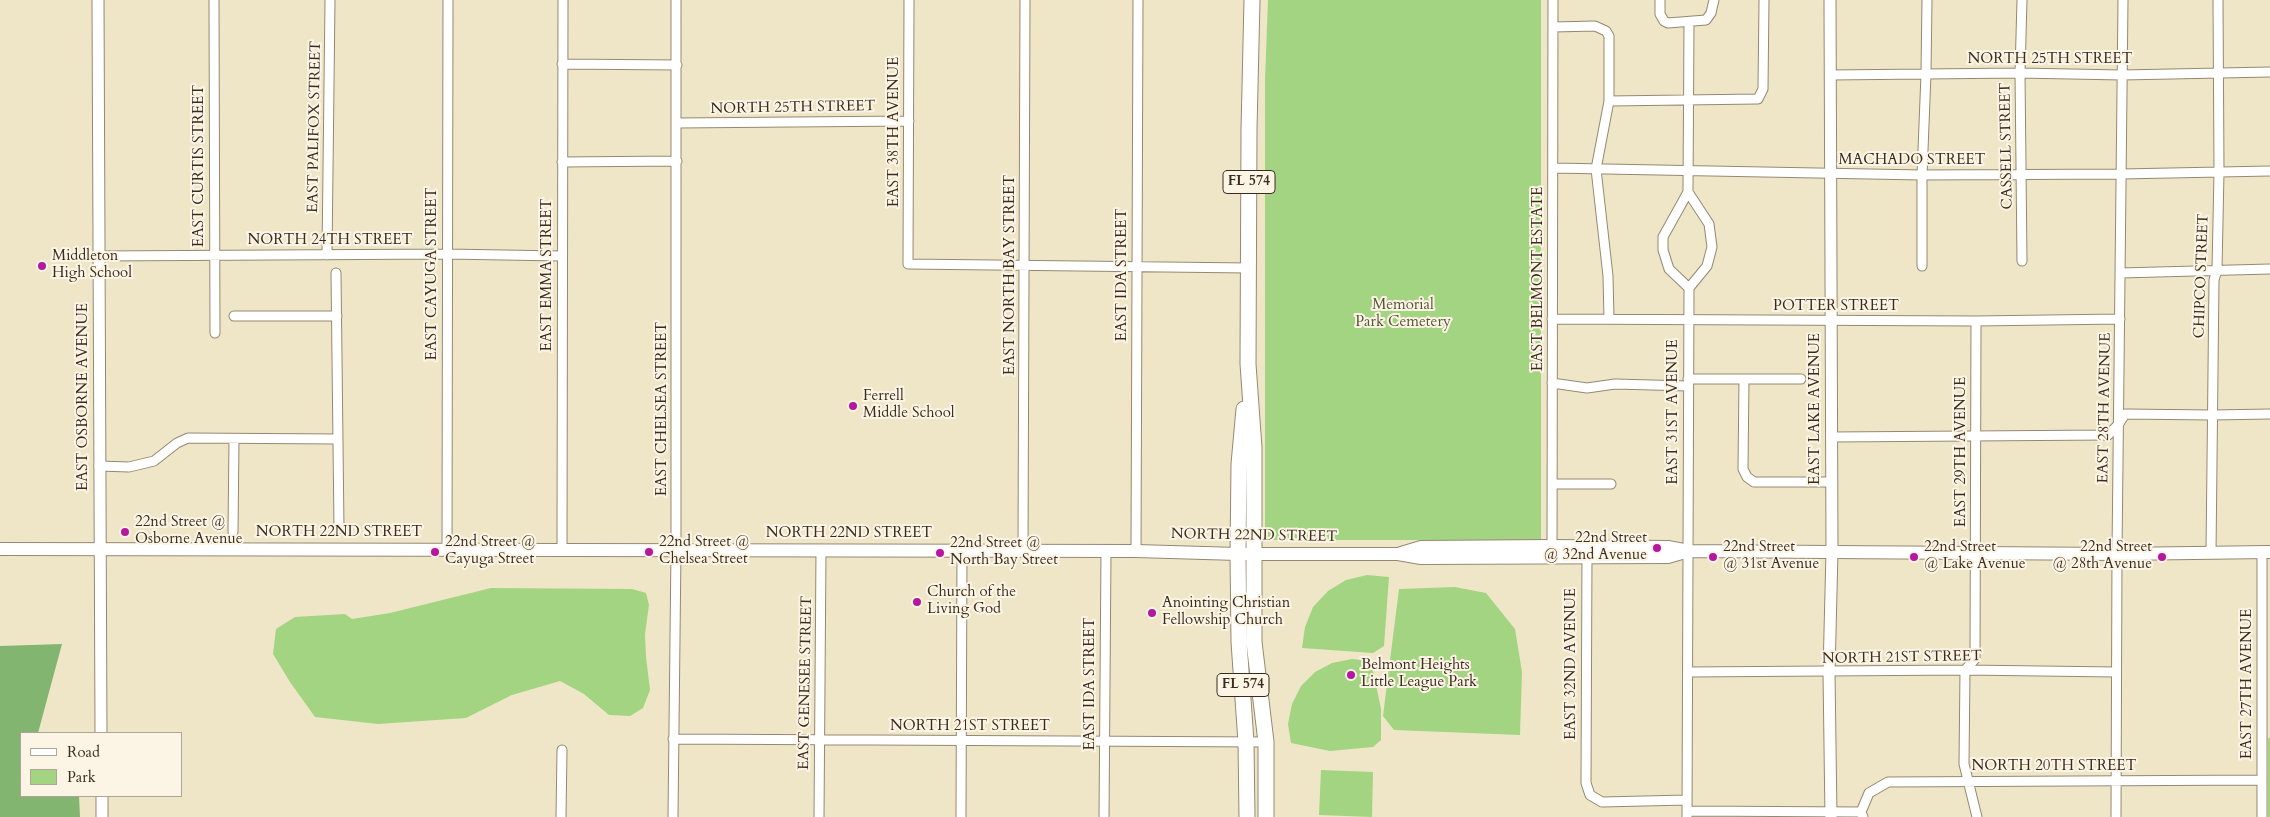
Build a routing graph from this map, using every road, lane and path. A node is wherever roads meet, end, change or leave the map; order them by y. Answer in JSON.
{"nodes":[{"id":1,"x":98,"y":0,"type":"edge"},
{"id":2,"x":214,"y":0,"type":"edge"},
{"id":3,"x":330,"y":0,"type":"edge"},
{"id":4,"x":448,"y":0,"type":"edge"},
{"id":5,"x":563,"y":0,"type":"edge"},
{"id":6,"x":676,"y":0,"type":"edge"},
{"id":7,"x":908,"y":0,"type":"edge"},
{"id":8,"x":1025,"y":0,"type":"edge"},
{"id":9,"x":1138,"y":0,"type":"edge"},
{"id":10,"x":1252,"y":0,"type":"edge"},
{"id":11,"x":1553,"y":0,"type":"edge"},
{"id":12,"x":1660,"y":0,"type":"edge"},
{"id":13,"x":1714,"y":0,"type":"edge"},
{"id":14,"x":1764,"y":0,"type":"edge"},
{"id":15,"x":1830,"y":0,"type":"edge"},
{"id":16,"x":1926,"y":0,"type":"edge"},
{"id":17,"x":2022,"y":0,"type":"edge"},
{"id":18,"x":2123,"y":0,"type":"edge"},
{"id":19,"x":2218,"y":0,"type":"edge"},
{"id":20,"x":1689,"y":22,"type":"junction"},
{"id":21,"x":1553,"y":27,"type":"junction"},
{"id":22,"x":562,"y":64,"type":"junction"},
{"id":23,"x":677,"y":65,"type":"junction"},
{"id":24,"x":2219,"y":72,"type":"junction"},
{"id":25,"x":2270,"y":72,"type":"edge"},
{"id":26,"x":1926,"y":74,"type":"junction"},
{"id":27,"x":2020,"y":74,"type":"junction"},
{"id":28,"x":1830,"y":75,"type":"junction"},
{"id":29,"x":2122,"y":75,"type":"junction"},
{"id":30,"x":1687,"y":100,"type":"junction"},
{"id":31,"x":1609,"y":101,"type":"junction"},
{"id":32,"x":909,"y":120,"type":"junction"},
{"id":33,"x":677,"y":123,"type":"junction"},
{"id":34,"x":676,"y":161,"type":"junction"},
{"id":35,"x":562,"y":162,"type":"junction"},
{"id":36,"x":1553,"y":168,"type":"junction"},
{"id":37,"x":1596,"y":169,"type":"junction"},
{"id":38,"x":1687,"y":171,"type":"junction"},
{"id":39,"x":2270,"y":171,"type":"edge"},
{"id":40,"x":2219,"y":172,"type":"junction"},
{"id":41,"x":1831,"y":174,"type":"junction"},
{"id":42,"x":2021,"y":174,"type":"junction"},
{"id":43,"x":2121,"y":174,"type":"junction"},
{"id":44,"x":1922,"y":175,"type":"junction"},
{"id":45,"x":1688,"y":192,"type":"junction"},
{"id":46,"x":447,"y":254,"type":"junction"},
{"id":47,"x":214,"y":255,"type":"junction"},
{"id":48,"x":327,"y":255,"type":"junction"},
{"id":49,"x":99,"y":256,"type":"junction"},
{"id":50,"x":561,"y":256,"type":"junction"},
{"id":51,"x":2022,"y":261,"type":"dead end"},
{"id":52,"x":1025,"y":265,"type":"junction"},
{"id":53,"x":1137,"y":266,"type":"junction"},
{"id":54,"x":1922,"y":266,"type":"dead end"},
{"id":55,"x":1249,"y":268,"type":"junction"},
{"id":56,"x":2270,"y":269,"type":"edge"},
{"id":57,"x":2217,"y":270,"type":"junction"},
{"id":58,"x":336,"y":274,"type":"dead end"},
{"id":59,"x":2120,"y":274,"type":"junction"},
{"id":60,"x":1689,"y":288,"type":"junction"},
{"id":61,"x":234,"y":316,"type":"dead end"},
{"id":62,"x":336,"y":316,"type":"junction"},
{"id":63,"x":1552,"y":319,"type":"junction"},
{"id":64,"x":1609,"y":319,"type":"junction"},
{"id":65,"x":1688,"y":319,"type":"junction"},
{"id":66,"x":2120,"y":319,"type":"junction"},
{"id":67,"x":1831,"y":321,"type":"junction"},
{"id":68,"x":1976,"y":321,"type":"junction"},
{"id":69,"x":214,"y":333,"type":"dead end"},
{"id":70,"x":1248,"y":364,"type":"junction"},
{"id":71,"x":1744,"y":379,"type":"junction"},
{"id":72,"x":1801,"y":379,"type":"dead end"},
{"id":73,"x":1688,"y":382,"type":"junction"},
{"id":74,"x":1552,"y":383,"type":"junction"},
{"id":75,"x":2270,"y":414,"type":"edge"},
{"id":76,"x":2212,"y":416,"type":"junction"},
{"id":77,"x":2118,"y":425,"type":"junction"},
{"id":78,"x":1976,"y":435,"type":"junction"},
{"id":79,"x":1831,"y":436,"type":"junction"},
{"id":80,"x":234,"y":439,"type":"junction"},
{"id":81,"x":338,"y":439,"type":"junction"},
{"id":82,"x":99,"y":466,"type":"junction"},
{"id":83,"x":1831,"y":482,"type":"junction"},
{"id":84,"x":1552,"y":484,"type":"junction"},
{"id":85,"x":1611,"y":484,"type":"dead end"},
{"id":86,"x":339,"y":529,"type":"dead end"},
{"id":87,"x":233,"y":532,"type":"dead end"},
{"id":88,"x":0,"y":549,"type":"edge"},
{"id":89,"x":100,"y":549,"type":"junction"},
{"id":90,"x":447,"y":549,"type":"junction"},
{"id":91,"x":562,"y":549,"type":"junction"},
{"id":92,"x":676,"y":549,"type":"junction"},
{"id":93,"x":821,"y":550,"type":"junction"},
{"id":94,"x":962,"y":550,"type":"junction"},
{"id":95,"x":1023,"y":550,"type":"junction"},
{"id":96,"x":1106,"y":551,"type":"junction"},
{"id":97,"x":1136,"y":551,"type":"junction"},
{"id":98,"x":1688,"y":551,"type":"junction"},
{"id":99,"x":1832,"y":551,"type":"junction"},
{"id":100,"x":1552,"y":552,"type":"junction"},
{"id":101,"x":1587,"y":552,"type":"junction"},
{"id":102,"x":1976,"y":552,"type":"junction"},
{"id":103,"x":2211,"y":552,"type":"junction"},
{"id":104,"x":2266,"y":552,"type":"edge"},
{"id":105,"x":1238,"y":554,"type":"junction"},
{"id":106,"x":1254,"y":554,"type":"junction"},
{"id":107,"x":2117,"y":554,"type":"junction"},
{"id":108,"x":1965,"y":670,"type":"junction"},
{"id":109,"x":1688,"y":672,"type":"junction"},
{"id":110,"x":2116,"y":672,"type":"junction"},
{"id":111,"x":1829,"y":673,"type":"junction"},
{"id":112,"x":101,"y":732,"type":"edge"},
{"id":113,"x":673,"y":739,"type":"junction"},
{"id":114,"x":819,"y":740,"type":"junction"},
{"id":115,"x":961,"y":740,"type":"junction"},
{"id":116,"x":1104,"y":741,"type":"junction"},
{"id":117,"x":1246,"y":742,"type":"junction"},
{"id":118,"x":1266,"y":742,"type":"junction"},
{"id":119,"x":562,"y":750,"type":"dead end"},
{"id":120,"x":2116,"y":780,"type":"junction"},
{"id":121,"x":2262,"y":780,"type":"junction"},
{"id":122,"x":1968,"y":781,"type":"junction"},
{"id":123,"x":102,"y":797,"type":"edge"},
{"id":124,"x":1687,"y":800,"type":"junction"},
{"id":125,"x":1687,"y":814,"type":"edge"},
{"id":126,"x":1862,"y":814,"type":"edge"},
{"id":127,"x":1831,"y":815,"type":"edge"},
{"id":128,"x":102,"y":817,"type":"edge"},
{"id":129,"x":561,"y":817,"type":"edge"},
{"id":130,"x":673,"y":817,"type":"edge"},
{"id":131,"x":818,"y":817,"type":"edge"},
{"id":132,"x":961,"y":817,"type":"edge"},
{"id":133,"x":1104,"y":817,"type":"edge"},
{"id":134,"x":1247,"y":817,"type":"edge"},
{"id":135,"x":1266,"y":817,"type":"edge"},
{"id":136,"x":1977,"y":817,"type":"edge"},
{"id":137,"x":2116,"y":817,"type":"edge"},
{"id":138,"x":2262,"y":817,"type":"edge"}],
"edges":[{"from":1,"to":49,"type":"street","name":"EAST OSBORNE AVENUE"},
{"from":2,"to":47,"type":"street","name":"EAST CURTIS STREET"},
{"from":3,"to":48,"type":"street","name":"EAST PALIFOX STREET"},
{"from":4,"to":46,"type":"street","name":"EAST CAYUGA STREET"},
{"from":5,"to":22,"type":"street","name":"EAST EMMA STREET"},
{"from":6,"to":23,"type":"street","name":"EAST CHELSEA STREET"},
{"from":7,"to":32,"type":"street","name":"EAST 38TH AVENUE"},
{"from":8,"to":52,"type":"street","name":"EAST NORTH BAY STREET"},
{"from":9,"to":53,"type":"street","name":"EAST IDA STREET"},
{"from":10,"to":55,"type":"main road","number":"FL 574"},
{"from":11,"to":21,"type":"street","name":"EAST BELMONT ESTATE"},
{"from":12,"to":20,"type":"street"},
{"from":13,"to":20,"type":"street"},
{"from":14,"to":30,"type":"street"},
{"from":15,"to":28,"type":"street","name":"EAST LAKE AVENUE"},
{"from":16,"to":26,"type":"street"},
{"from":17,"to":27,"type":"street","name":"CASSELL STREET"},
{"from":18,"to":29,"type":"street","name":"EAST 28TH AVENUE"},
{"from":19,"to":24,"type":"street","name":"CHIPCO STREET"},
{"from":20,"to":30,"type":"street"},
{"from":21,"to":31,"type":"street"},
{"from":21,"to":36,"type":"street","name":"EAST BELMONT ESTATE"},
{"from":22,"to":23,"type":"street"},
{"from":22,"to":35,"type":"street","name":"EAST EMMA STREET"},
{"from":23,"to":33,"type":"street","name":"EAST CHELSEA STREET"},
{"from":24,"to":25,"type":"street","name":"NORTH 25TH STREET"},
{"from":24,"to":29,"type":"street","name":"NORTH 25TH STREET"},
{"from":24,"to":40,"type":"street","name":"CHIPCO STREET"},
{"from":26,"to":27,"type":"street","name":"NORTH 25TH STREET"},
{"from":26,"to":28,"type":"street","name":"NORTH 25TH STREET"},
{"from":26,"to":44,"type":"street"},
{"from":27,"to":29,"type":"street","name":"NORTH 25TH STREET"},
{"from":27,"to":42,"type":"street","name":"CASSELL STREET"},
{"from":28,"to":41,"type":"street","name":"EAST LAKE AVENUE"},
{"from":29,"to":43,"type":"street","name":"EAST 28TH AVENUE"},
{"from":30,"to":31,"type":"street"},
{"from":30,"to":38,"type":"street"},
{"from":31,"to":37,"type":"street"},
{"from":32,"to":33,"type":"street","name":"NORTH 25TH STREET"},
{"from":32,"to":52,"type":"street","name":"EAST 38TH AVENUE"},
{"from":33,"to":34,"type":"street","name":"EAST CHELSEA STREET"},
{"from":34,"to":35,"type":"street"},
{"from":34,"to":92,"type":"street","name":"EAST CHELSEA STREET"},
{"from":35,"to":50,"type":"street","name":"EAST EMMA STREET"},
{"from":36,"to":37,"type":"street","name":"MACHADO STREET"},
{"from":36,"to":63,"type":"street","name":"EAST BELMONT ESTATE"},
{"from":37,"to":38,"type":"street","name":"MACHADO STREET"},
{"from":37,"to":64,"type":"street"},
{"from":38,"to":41,"type":"street","name":"MACHADO STREET"},
{"from":38,"to":45,"type":"street"},
{"from":39,"to":40,"type":"street","name":"MACHADO STREET"},
{"from":40,"to":43,"type":"street","name":"MACHADO STREET"},
{"from":40,"to":57,"type":"street","name":"CHIPCO STREET"},
{"from":41,"to":44,"type":"street","name":"MACHADO STREET"},
{"from":41,"to":67,"type":"street","name":"EAST LAKE AVENUE"},
{"from":42,"to":43,"type":"street","name":"MACHADO STREET"},
{"from":42,"to":44,"type":"street","name":"MACHADO STREET"},
{"from":42,"to":51,"type":"street","name":"CASSELL STREET"},
{"from":43,"to":59,"type":"street","name":"EAST 28TH AVENUE"},
{"from":44,"to":54,"type":"street"},
{"from":45,"to":60,"type":"street"},
{"from":45,"to":60,"type":"street"},
{"from":46,"to":48,"type":"street","name":"NORTH 24TH STREET"},
{"from":46,"to":50,"type":"street","name":"NORTH 24TH STREET"},
{"from":46,"to":90,"type":"street","name":"EAST CAYUGA STREET"},
{"from":47,"to":48,"type":"street","name":"NORTH 24TH STREET"},
{"from":47,"to":49,"type":"street","name":"NORTH 24TH STREET"},
{"from":47,"to":69,"type":"street","name":"EAST CURTIS STREET"},
{"from":49,"to":82,"type":"street","name":"EAST OSBORNE AVENUE"},
{"from":50,"to":91,"type":"street","name":"EAST EMMA STREET"},
{"from":52,"to":53,"type":"street"},
{"from":52,"to":95,"type":"street","name":"EAST NORTH BAY STREET"},
{"from":53,"to":55,"type":"street"},
{"from":53,"to":97,"type":"street","name":"EAST IDA STREET"},
{"from":55,"to":70,"type":"main road","number":"FL 574"},
{"from":56,"to":57,"type":"street"},
{"from":57,"to":59,"type":"street"},
{"from":57,"to":76,"type":"street","name":"CHIPCO STREET"},
{"from":58,"to":62,"type":"street"},
{"from":59,"to":66,"type":"street","name":"EAST 28TH AVENUE"},
{"from":60,"to":65,"type":"street","name":"EAST 31ST AVENUE"},
{"from":61,"to":62,"type":"street"},
{"from":62,"to":81,"type":"street"},
{"from":63,"to":64,"type":"street","name":"POTTER STREET"},
{"from":63,"to":74,"type":"street","name":"EAST BELMONT ESTATE"},
{"from":64,"to":65,"type":"street","name":"POTTER STREET"},
{"from":65,"to":67,"type":"street","name":"POTTER STREET"},
{"from":65,"to":73,"type":"street","name":"EAST 31ST AVENUE"},
{"from":66,"to":68,"type":"street","name":"POTTER STREET"},
{"from":66,"to":77,"type":"street","name":"EAST 28TH AVENUE"},
{"from":67,"to":68,"type":"street","name":"POTTER STREET"},
{"from":67,"to":79,"type":"street","name":"EAST LAKE AVENUE"},
{"from":68,"to":78,"type":"street","name":"EAST 29TH AVENUE"},
{"from":70,"to":105,"type":"main road","number":"FL 574"},
{"from":70,"to":106,"type":"main road","number":"FL 574"},
{"from":71,"to":72,"type":"street"},
{"from":71,"to":73,"type":"street"},
{"from":71,"to":83,"type":"street"},
{"from":73,"to":74,"type":"street"},
{"from":73,"to":98,"type":"street","name":"EAST 31ST AVENUE"},
{"from":74,"to":84,"type":"street","name":"EAST BELMONT ESTATE"},
{"from":75,"to":76,"type":"street"},
{"from":76,"to":77,"type":"street"},
{"from":76,"to":103,"type":"street","name":"CHIPCO STREET"},
{"from":77,"to":78,"type":"street"},
{"from":77,"to":107,"type":"street","name":"EAST 28TH AVENUE"},
{"from":78,"to":79,"type":"street"},
{"from":78,"to":102,"type":"street","name":"EAST 29TH AVENUE"},
{"from":79,"to":83,"type":"street","name":"EAST LAKE AVENUE"},
{"from":80,"to":81,"type":"street"},
{"from":80,"to":82,"type":"street"},
{"from":80,"to":87,"type":"street"},
{"from":81,"to":86,"type":"street"},
{"from":82,"to":89,"type":"street","name":"EAST OSBORNE AVENUE"},
{"from":83,"to":99,"type":"street","name":"EAST LAKE AVENUE"},
{"from":84,"to":85,"type":"street"},
{"from":84,"to":100,"type":"street","name":"EAST BELMONT ESTATE"},
{"from":88,"to":89,"type":"main road","name":"NORTH 22ND STREET"},
{"from":89,"to":90,"type":"main road","name":"NORTH 22ND STREET"},
{"from":89,"to":112,"type":"street","name":"EAST OSBORNE AVENUE"},
{"from":90,"to":91,"type":"main road","name":"NORTH 22ND STREET"},
{"from":91,"to":92,"type":"main road","name":"NORTH 22ND STREET"},
{"from":92,"to":93,"type":"main road","name":"NORTH 22ND STREET"},
{"from":92,"to":113,"type":"street","name":"EAST CHELSEA STREET"},
{"from":93,"to":94,"type":"main road","name":"NORTH 22ND STREET"},
{"from":93,"to":114,"type":"street","name":"EAST GENESEE STREET"},
{"from":94,"to":95,"type":"main road","name":"NORTH 22ND STREET"},
{"from":94,"to":115,"type":"street"},
{"from":95,"to":96,"type":"main road","name":"NORTH 22ND STREET"},
{"from":96,"to":97,"type":"main road","name":"NORTH 22ND STREET"},
{"from":96,"to":116,"type":"street","name":"EAST IDA STREET"},
{"from":97,"to":105,"type":"main road","name":"NORTH 22ND STREET"},
{"from":98,"to":99,"type":"main road","name":"NORTH 22ND STREET"},
{"from":98,"to":101,"type":"main road","name":"NORTH 22ND STREET"},
{"from":98,"to":109,"type":"street","name":"EAST 31ST AVENUE"},
{"from":99,"to":102,"type":"main road","name":"NORTH 22ND STREET"},
{"from":99,"to":111,"type":"street","name":"EAST LAKE AVENUE"},
{"from":100,"to":101,"type":"main road","name":"NORTH 22ND STREET"},
{"from":100,"to":106,"type":"main road","name":"NORTH 22ND STREET"},
{"from":101,"to":124,"type":"street","name":"EAST 32ND AVENUE"},
{"from":102,"to":107,"type":"main road","name":"NORTH 22ND STREET"},
{"from":102,"to":108,"type":"street","name":"EAST 29TH AVENUE"},
{"from":103,"to":104,"type":"main road","name":"NORTH 22ND STREET"},
{"from":103,"to":107,"type":"main road","name":"NORTH 22ND STREET"},
{"from":104,"to":121,"type":"street","name":"EAST 27TH AVENUE"},
{"from":105,"to":106,"type":"main road","name":"NORTH 22ND STREET"},
{"from":105,"to":117,"type":"main road","number":"FL 574"},
{"from":106,"to":118,"type":"main road","number":"FL 574"},
{"from":107,"to":110,"type":"street","name":"EAST 28TH AVENUE"},
{"from":108,"to":110,"type":"street","name":"NORTH 21ST STREET"},
{"from":108,"to":111,"type":"street","name":"NORTH 21ST STREET"},
{"from":108,"to":122,"type":"street","name":"EAST 29TH AVENUE"},
{"from":109,"to":111,"type":"street","name":"NORTH 21ST STREET"},
{"from":109,"to":124,"type":"street","name":"EAST 31ST AVENUE"},
{"from":110,"to":120,"type":"street","name":"EAST 28TH AVENUE"},
{"from":111,"to":127,"type":"street","name":"EAST LAKE AVENUE"},
{"from":113,"to":114,"type":"street","name":"NORTH 21ST STREET"},
{"from":113,"to":130,"type":"street","name":"EAST CHELSEA STREET"},
{"from":114,"to":115,"type":"street","name":"NORTH 21ST STREET"},
{"from":114,"to":131,"type":"street","name":"EAST GENESEE STREET"},
{"from":115,"to":116,"type":"street","name":"NORTH 21ST STREET"},
{"from":115,"to":132,"type":"street"},
{"from":116,"to":117,"type":"street","name":"NORTH 21ST STREET"},
{"from":116,"to":133,"type":"street","name":"EAST IDA STREET"},
{"from":117,"to":118,"type":"street","name":"NORTH 21ST STREET"},
{"from":117,"to":134,"type":"main road","number":"FL 574"},
{"from":118,"to":135,"type":"main road","number":"FL 574"},
{"from":119,"to":129,"type":"street"},
{"from":120,"to":121,"type":"street","name":"NORTH 20TH STREET"},
{"from":120,"to":122,"type":"street","name":"NORTH 20TH STREET"},
{"from":120,"to":137,"type":"street","name":"EAST 28TH AVENUE"},
{"from":121,"to":138,"type":"street","name":"EAST 27TH AVENUE"},
{"from":122,"to":126,"type":"street","name":"NORTH 20TH STREET"},
{"from":122,"to":136,"type":"street","name":"EAST 29TH AVENUE"},
{"from":123,"to":128,"type":"street"},
{"from":124,"to":125,"type":"street","name":"EAST 31ST AVENUE"},
{"from":125,"to":127,"type":"street","name":"NORTH 20TH STREET"},
{"from":126,"to":127,"type":"street","name":"NORTH 20TH STREET"}]}
